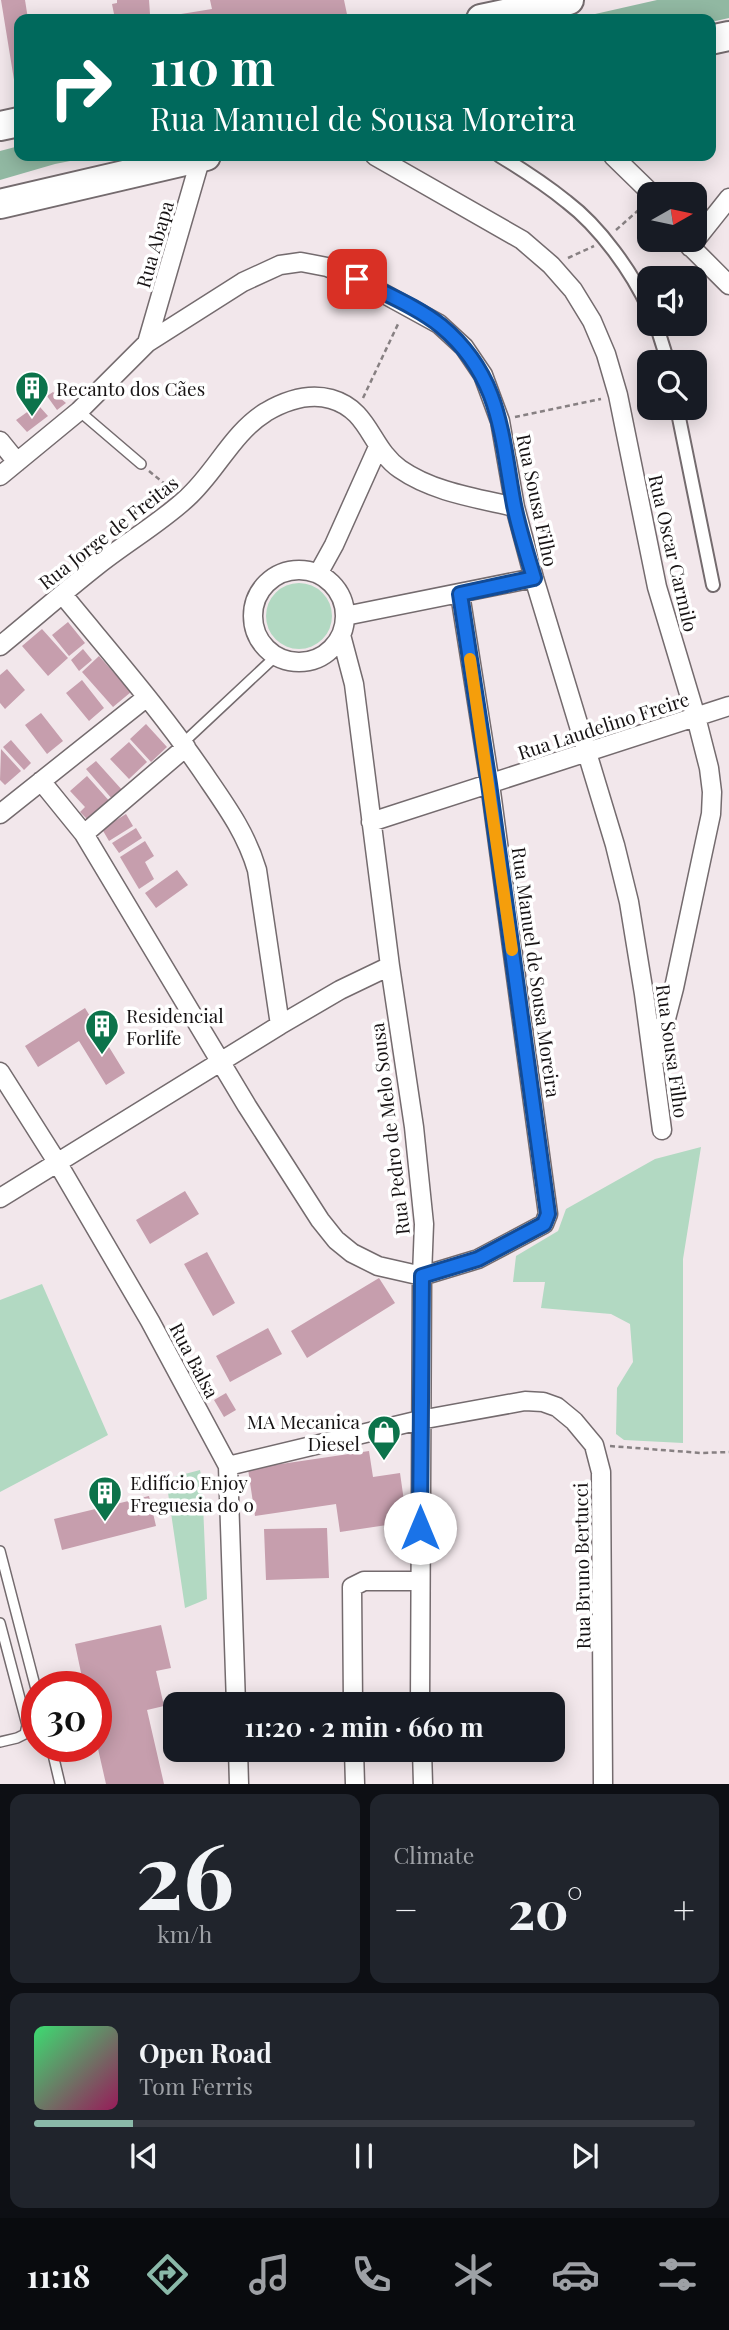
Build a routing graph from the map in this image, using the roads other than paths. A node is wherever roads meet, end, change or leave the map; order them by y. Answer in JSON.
{"nodes":[{"id":1,"x":569,"y":0,"type":"edge"},
{"id":2,"x":504,"y":14,"type":"edge"},
{"id":3,"x":183,"y":161,"type":"edge"},
{"id":4,"x":202,"y":161,"type":"edge"},
{"id":5,"x":383,"y":161,"type":"edge"},
{"id":6,"x":507,"y":161,"type":"edge"},
{"id":7,"x":618,"y":161,"type":"edge"},
{"id":8,"x":640,"y":182,"type":"edge"},
{"id":9,"x":729,"y":198,"type":"edge"},
{"id":10,"x":0,"y":204,"type":"edge"},
{"id":11,"x":707,"y":222,"type":"edge"},
{"id":12,"x":695,"y":252,"type":"edge"},
{"id":13,"x":729,"y":285,"type":"edge"},
{"id":14,"x":637,"y":290,"type":"edge"},
{"id":15,"x":147,"y":342,"type":"junction"},
{"id":16,"x":79,"y":411,"type":"junction"},
{"id":17,"x":679,"y":420,"type":"edge"},
{"id":18,"x":0,"y":441,"type":"edge"},
{"id":19,"x":379,"y":447,"type":"junction"},
{"id":20,"x":17,"y":462,"type":"junction"},
{"id":21,"x":141,"y":464,"type":"road end"},
{"id":22,"x":0,"y":476,"type":"edge"},
{"id":23,"x":515,"y":507,"type":"junction"},
{"id":24,"x":318,"y":573,"type":"junction"},
{"id":25,"x":534,"y":578,"type":"junction"},
{"id":26,"x":713,"y":584,"type":"dead end"},
{"id":27,"x":460,"y":594,"type":"junction"},
{"id":28,"x":63,"y":595,"type":"junction"},
{"id":29,"x":345,"y":615,"type":"junction"},
{"id":30,"x":341,"y":635,"type":"junction"},
{"id":31,"x":0,"y":646,"type":"edge"},
{"id":32,"x":276,"y":656,"type":"junction"},
{"id":33,"x":147,"y":697,"type":"junction"},
{"id":34,"x":729,"y":706,"type":"edge"},
{"id":35,"x":696,"y":717,"type":"junction"},
{"id":36,"x":184,"y":745,"type":"junction"},
{"id":37,"x":587,"y":752,"type":"junction"},
{"id":38,"x":41,"y":781,"type":"junction"},
{"id":39,"x":489,"y":784,"type":"junction"},
{"id":40,"x":0,"y":814,"type":"edge"},
{"id":41,"x":371,"y":822,"type":"junction"},
{"id":42,"x":84,"y":834,"type":"junction"},
{"id":43,"x":390,"y":966,"type":"junction"},
{"id":44,"x":280,"y":1025,"type":"junction"},
{"id":45,"x":221,"y":1062,"type":"junction"},
{"id":46,"x":653,"y":1067,"type":"junction"},
{"id":47,"x":0,"y":1072,"type":"edge"},
{"id":48,"x":662,"y":1130,"type":"dead end"},
{"id":49,"x":57,"y":1162,"type":"junction"},
{"id":50,"x":0,"y":1198,"type":"edge"},
{"id":51,"x":422,"y":1276,"type":"junction"},
{"id":52,"x":420,"y":1420,"type":"junction"},
{"id":53,"x":229,"y":1466,"type":"junction"},
{"id":54,"x":0,"y":1552,"type":"edge"},
{"id":55,"x":420,"y":1581,"type":"junction"},
{"id":56,"x":0,"y":1623,"type":"edge"},
{"id":57,"x":31,"y":1671,"type":"edge"},
{"id":58,"x":236,"y":1692,"type":"edge"},
{"id":59,"x":353,"y":1692,"type":"edge"},
{"id":60,"x":420,"y":1692,"type":"edge"},
{"id":61,"x":0,"y":1742,"type":"edge"},
{"id":62,"x":55,"y":1762,"type":"edge"},
{"id":63,"x":238,"y":1762,"type":"edge"},
{"id":64,"x":354,"y":1762,"type":"edge"},
{"id":65,"x":422,"y":1762,"type":"edge"},
{"id":66,"x":60,"y":1784,"type":"edge"},
{"id":67,"x":239,"y":1784,"type":"edge"},
{"id":68,"x":355,"y":1784,"type":"edge"},
{"id":69,"x":423,"y":1784,"type":"edge"},
{"id":70,"x":603,"y":1784,"type":"edge"}],
"edges":[{"from":1,"to":2,"type":"main road"},
{"from":3,"to":10,"type":"main road"},
{"from":4,"to":15,"type":"street","name":"Rua Abapa"},
{"from":5,"to":35,"type":"street","name":"Rua Oscar Carmilo"},
{"from":6,"to":14,"type":"street"},
{"from":7,"to":8,"type":"street"},
{"from":9,"to":11,"type":"street"},
{"from":12,"to":13,"type":"street"},
{"from":15,"to":16,"type":"street","name":"Rua Sousa Filho"},
{"from":15,"to":23,"type":"street","name":"Rua Sousa Filho"},
{"from":16,"to":20,"type":"street","name":"Rua Sousa Filho"},
{"from":16,"to":21,"type":"lane"},
{"from":17,"to":26,"type":"street"},
{"from":18,"to":20,"type":"street"},
{"from":19,"to":23,"type":"street"},
{"from":19,"to":24,"type":"street"},
{"from":19,"to":28,"type":"street","name":"Rua Jorge de Freitas"},
{"from":20,"to":22,"type":"street","name":"Rua Sousa Filho"},
{"from":23,"to":25,"type":"street","name":"Rua Sousa Filho"},
{"from":24,"to":29,"type":"street"},
{"from":24,"to":32,"type":"street"},
{"from":25,"to":27,"type":"street"},
{"from":25,"to":37,"type":"street","name":"Rua Sousa Filho"},
{"from":27,"to":29,"type":"street"},
{"from":27,"to":39,"type":"street","name":"Rua Manuel de Sousa Moreira"},
{"from":28,"to":31,"type":"street","name":"Rua Jorge de Freitas"},
{"from":28,"to":33,"type":"street"},
{"from":29,"to":30,"type":"street"},
{"from":30,"to":32,"type":"street"},
{"from":30,"to":41,"type":"street","name":"Rua Pedro de Melo Sousa"},
{"from":32,"to":36,"type":"lane"},
{"from":33,"to":36,"type":"street"},
{"from":33,"to":38,"type":"street"},
{"from":34,"to":35,"type":"street","name":"Rua Laudelino Freire"},
{"from":35,"to":37,"type":"street","name":"Rua Laudelino Freire"},
{"from":35,"to":46,"type":"street","name":"Rua Oscar Carmilo"},
{"from":36,"to":42,"type":"street"},
{"from":36,"to":44,"type":"street"},
{"from":37,"to":39,"type":"street","name":"Rua Laudelino Freire"},
{"from":37,"to":46,"type":"street","name":"Rua Sousa Filho"},
{"from":38,"to":40,"type":"street"},
{"from":38,"to":42,"type":"street"},
{"from":39,"to":41,"type":"street","name":"Rua Laudelino Freire"},
{"from":39,"to":51,"type":"street","name":"Rua Manuel de Sousa Moreira"},
{"from":41,"to":43,"type":"street","name":"Rua Pedro de Melo Sousa"},
{"from":42,"to":45,"type":"street"},
{"from":43,"to":44,"type":"street"},
{"from":43,"to":51,"type":"street","name":"Rua Pedro de Melo Sousa"},
{"from":44,"to":45,"type":"street"},
{"from":45,"to":49,"type":"street"},
{"from":45,"to":51,"type":"street"},
{"from":46,"to":48,"type":"street","name":"Rua Sousa Filho"},
{"from":47,"to":49,"type":"street","name":"Rua Balsa"},
{"from":49,"to":50,"type":"street"},
{"from":49,"to":53,"type":"street","name":"Rua Balsa"},
{"from":51,"to":52,"type":"street","name":"Rua Pedro de Melo Sousa"},
{"from":52,"to":53,"type":"street","name":"Rua Bruno Bertucci"},
{"from":52,"to":55,"type":"street","name":"Rua Pedro de Melo Sousa"},
{"from":52,"to":70,"type":"street","name":"Rua Bruno Bertucci"},
{"from":53,"to":58,"type":"street","name":"Rua Balsa"},
{"from":54,"to":57,"type":"lane"},
{"from":55,"to":59,"type":"street"},
{"from":55,"to":60,"type":"street","name":"Rua Pedro de Melo Sousa"},
{"from":56,"to":61,"type":"lane"},
{"from":62,"to":66,"type":"lane"},
{"from":63,"to":67,"type":"street"},
{"from":64,"to":68,"type":"street"},
{"from":65,"to":69,"type":"street"}]}
